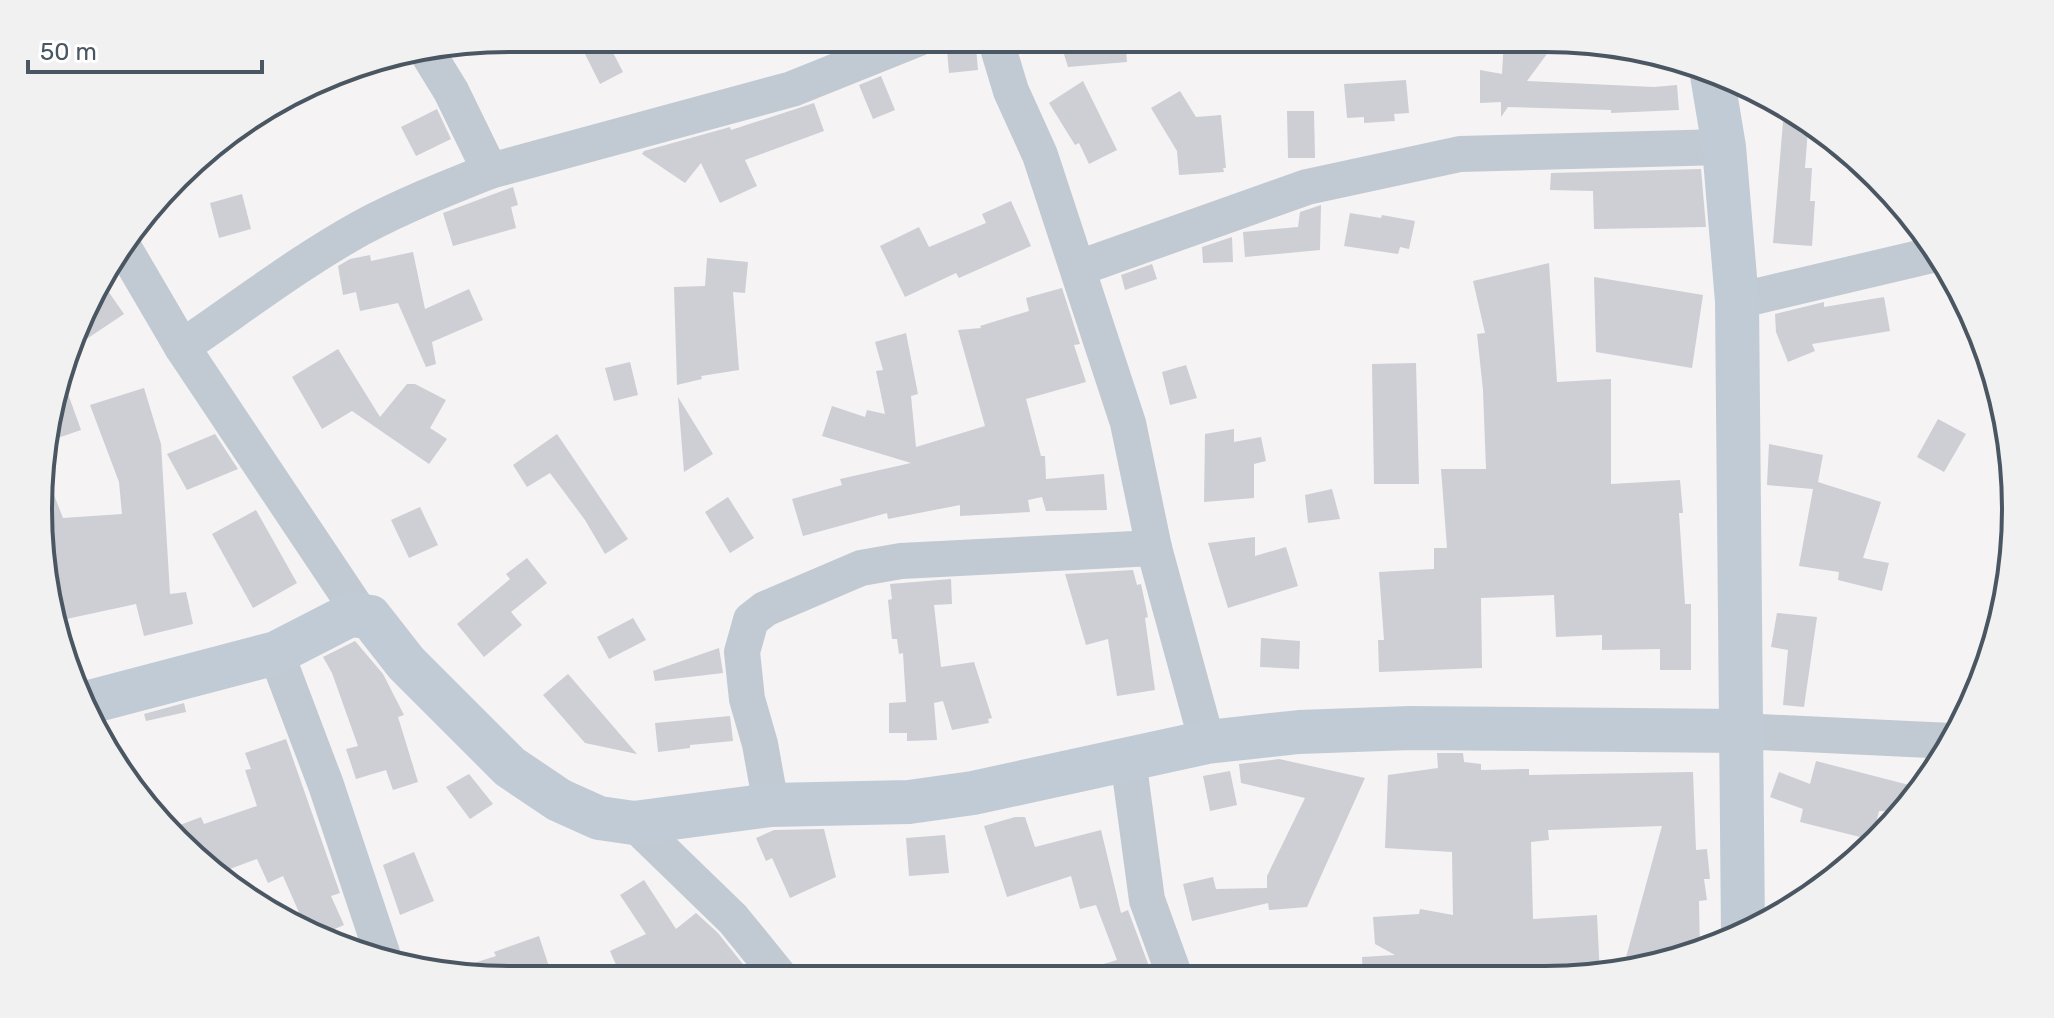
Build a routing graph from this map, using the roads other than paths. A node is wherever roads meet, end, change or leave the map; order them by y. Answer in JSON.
{"nodes":[{"id":1,"x":884,"y":52,"type":"edge"},
{"id":2,"x":999,"y":52,"type":"edge"},
{"id":3,"x":431,"y":59,"type":"edge"},
{"id":4,"x":1714,"y":84,"type":"edge"},
{"id":5,"x":1724,"y":147,"type":"junction"},
{"id":6,"x":490,"y":171,"type":"junction"},
{"id":7,"x":129,"y":256,"type":"edge"},
{"id":8,"x":1926,"y":256,"type":"edge"},
{"id":9,"x":1079,"y":268,"type":"junction"},
{"id":10,"x":1737,"y":301,"type":"junction"},
{"id":11,"x":182,"y":347,"type":"junction"},
{"id":12,"x":1154,"y":548,"type":"junction"},
{"id":13,"x":361,"y":615,"type":"junction"},
{"id":14,"x":276,"y":653,"type":"junction"},
{"id":15,"x":94,"y":701,"type":"edge"},
{"id":16,"x":1740,"y":731,"type":"junction"},
{"id":17,"x":1939,"y":740,"type":"edge"},
{"id":18,"x":1207,"y":742,"type":"junction"},
{"id":19,"x":1128,"y":759,"type":"junction"},
{"id":20,"x":771,"y":805,"type":"junction"},
{"id":21,"x":634,"y":823,"type":"junction"},
{"id":22,"x":1743,"y":921,"type":"edge"},
{"id":23,"x":380,"y":947,"type":"edge"},
{"id":24,"x":771,"y":966,"type":"edge"},
{"id":25,"x":1171,"y":966,"type":"edge"}],
"edges":[{"from":1,"to":6,"type":"street"},
{"from":2,"to":9,"type":"street"},
{"from":3,"to":6,"type":"street"},
{"from":4,"to":5,"type":"street"},
{"from":5,"to":9,"type":"street"},
{"from":5,"to":10,"type":"street"},
{"from":6,"to":11,"type":"street"},
{"from":7,"to":11,"type":"street"},
{"from":8,"to":10,"type":"street"},
{"from":9,"to":12,"type":"street"},
{"from":10,"to":16,"type":"street"},
{"from":11,"to":13,"type":"street"},
{"from":12,"to":18,"type":"street"},
{"from":12,"to":20,"type":"street"},
{"from":13,"to":14,"type":"street"},
{"from":13,"to":21,"type":"street"},
{"from":14,"to":15,"type":"street"},
{"from":14,"to":23,"type":"street"},
{"from":16,"to":17,"type":"street"},
{"from":16,"to":18,"type":"street"},
{"from":16,"to":22,"type":"street"},
{"from":18,"to":19,"type":"street"},
{"from":19,"to":20,"type":"street"},
{"from":19,"to":25,"type":"street"},
{"from":20,"to":21,"type":"street"},
{"from":21,"to":24,"type":"street"}]}
